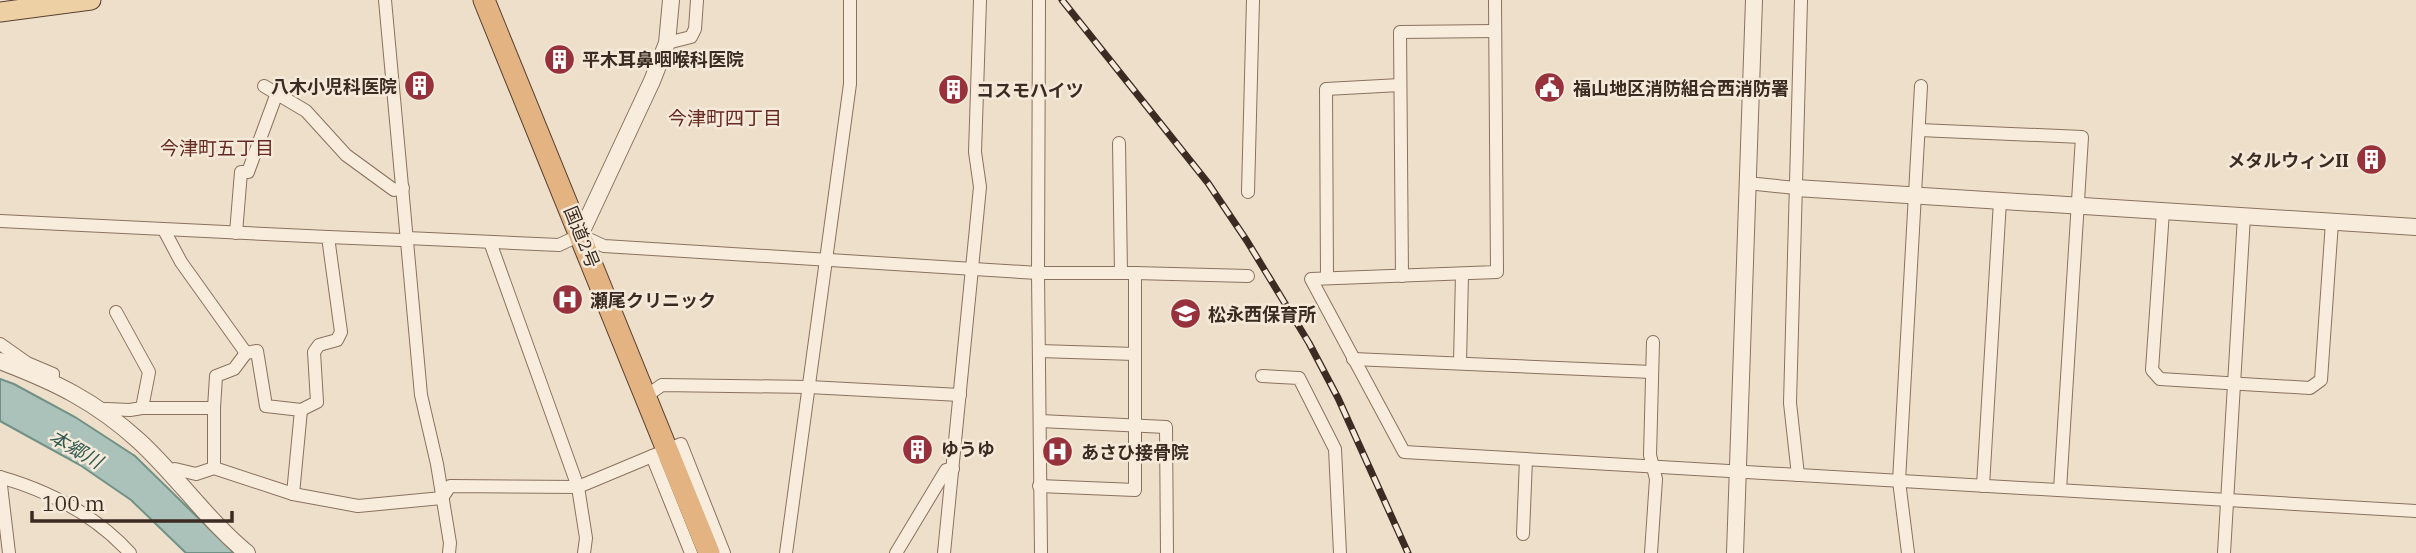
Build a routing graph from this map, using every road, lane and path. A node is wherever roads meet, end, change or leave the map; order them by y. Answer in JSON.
{"nodes":[{"id":1,"x":91,"y":0,"type":"edge"},
{"id":2,"x":385,"y":0,"type":"edge"},
{"id":3,"x":484,"y":0,"type":"edge"},
{"id":4,"x":671,"y":0,"type":"edge"},
{"id":5,"x":697,"y":0,"type":"edge"},
{"id":6,"x":850,"y":0,"type":"edge"},
{"id":7,"x":980,"y":0,"type":"edge"},
{"id":8,"x":1039,"y":0,"type":"edge"},
{"id":9,"x":1253,"y":0,"type":"edge"},
{"id":10,"x":1494,"y":0,"type":"edge"},
{"id":11,"x":1754,"y":0,"type":"edge"},
{"id":12,"x":1801,"y":0,"type":"edge"},
{"id":13,"x":0,"y":12,"type":"edge"},
{"id":14,"x":1495,"y":31,"type":"junction"},
{"id":15,"x":667,"y":43,"type":"junction"},
{"id":16,"x":1400,"y":85,"type":"junction"},
{"id":17,"x":264,"y":86,"type":"dead end"},
{"id":18,"x":1921,"y":86,"type":"dead end"},
{"id":19,"x":277,"y":93,"type":"junction"},
{"id":20,"x":1919,"y":130,"type":"junction"},
{"id":21,"x":1119,"y":142,"type":"dead end"},
{"id":22,"x":1748,"y":183,"type":"junction"},
{"id":23,"x":403,"y":188,"type":"junction"},
{"id":24,"x":1796,"y":188,"type":"junction"},
{"id":25,"x":1248,"y":192,"type":"dead end"},
{"id":26,"x":1915,"y":196,"type":"junction"},
{"id":27,"x":2000,"y":201,"type":"junction"},
{"id":28,"x":2078,"y":206,"type":"junction"},
{"id":29,"x":2163,"y":211,"type":"junction"},
{"id":30,"x":2244,"y":216,"type":"junction"},
{"id":31,"x":0,"y":221,"type":"edge"},
{"id":32,"x":2332,"y":222,"type":"junction"},
{"id":33,"x":2416,"y":227,"type":"edge"},
{"id":34,"x":164,"y":230,"type":"junction"},
{"id":35,"x":236,"y":233,"type":"junction"},
{"id":36,"x":580,"y":235,"type":"junction"},
{"id":37,"x":328,"y":237,"type":"junction"},
{"id":38,"x":407,"y":238,"type":"junction"},
{"id":39,"x":490,"y":242,"type":"junction"},
{"id":40,"x":827,"y":260,"type":"junction"},
{"id":41,"x":972,"y":271,"type":"junction"},
{"id":42,"x":1038,"y":273,"type":"junction"},
{"id":43,"x":1121,"y":273,"type":"junction"},
{"id":44,"x":1135,"y":273,"type":"junction"},
{"id":45,"x":1462,"y":274,"type":"junction"},
{"id":46,"x":1248,"y":276,"type":"dead end"},
{"id":47,"x":1402,"y":276,"type":"junction"},
{"id":48,"x":1327,"y":278,"type":"junction"},
{"id":49,"x":116,"y":312,"type":"dead end"},
{"id":50,"x":1653,"y":342,"type":"dead end"},
{"id":51,"x":0,"y":344,"type":"edge"},
{"id":52,"x":1039,"y":351,"type":"junction"},
{"id":53,"x":246,"y":353,"type":"junction"},
{"id":54,"x":1135,"y":354,"type":"junction"},
{"id":55,"x":1353,"y":359,"type":"junction"},
{"id":56,"x":0,"y":361,"type":"edge"},
{"id":57,"x":1460,"y":363,"type":"junction"},
{"id":58,"x":1652,"y":372,"type":"junction"},
{"id":59,"x":1262,"y":376,"type":"dead end"},
{"id":60,"x":52,"y":381,"type":"junction"},
{"id":61,"x":2234,"y":384,"type":"junction"},
{"id":62,"x":809,"y":387,"type":"junction"},
{"id":63,"x":960,"y":395,"type":"junction"},
{"id":64,"x":646,"y":396,"type":"junction"},
{"id":65,"x":142,"y":408,"type":"junction"},
{"id":66,"x":215,"y":408,"type":"junction"},
{"id":67,"x":301,"y":410,"type":"junction"},
{"id":68,"x":104,"y":413,"type":"junction"},
{"id":69,"x":1040,"y":421,"type":"junction"},
{"id":70,"x":1134,"y":426,"type":"junction"},
{"id":71,"x":660,"y":452,"type":"junction"},
{"id":72,"x":1527,"y":459,"type":"junction"},
{"id":73,"x":1653,"y":467,"type":"junction"},
{"id":74,"x":215,"y":468,"type":"junction"},
{"id":75,"x":953,"y":469,"type":"junction"},
{"id":76,"x":1737,"y":470,"type":"junction"},
{"id":77,"x":169,"y":472,"type":"junction"},
{"id":78,"x":1798,"y":475,"type":"junction"},
{"id":79,"x":1,"y":477,"type":"edge"},
{"id":80,"x":1899,"y":481,"type":"junction"},
{"id":81,"x":1039,"y":486,"type":"junction"},
{"id":82,"x":1983,"y":486,"type":"junction"},
{"id":83,"x":578,"y":487,"type":"junction"},
{"id":84,"x":2060,"y":490,"type":"junction"},
{"id":85,"x":293,"y":494,"type":"junction"},
{"id":86,"x":443,"y":498,"type":"junction"},
{"id":87,"x":2227,"y":500,"type":"junction"},
{"id":88,"x":2416,"y":511,"type":"edge"},
{"id":89,"x":1522,"y":534,"type":"dead end"},
{"id":90,"x":9,"y":553,"type":"edge"},
{"id":91,"x":130,"y":553,"type":"edge"},
{"id":92,"x":247,"y":553,"type":"edge"},
{"id":93,"x":449,"y":553,"type":"edge"},
{"id":94,"x":584,"y":553,"type":"edge"},
{"id":95,"x":691,"y":553,"type":"edge"},
{"id":96,"x":709,"y":553,"type":"edge"},
{"id":97,"x":724,"y":553,"type":"edge"},
{"id":98,"x":786,"y":553,"type":"edge"},
{"id":99,"x":794,"y":553,"type":"edge"},
{"id":100,"x":896,"y":553,"type":"edge"},
{"id":101,"x":944,"y":553,"type":"edge"},
{"id":102,"x":1041,"y":553,"type":"edge"},
{"id":103,"x":1167,"y":553,"type":"edge"},
{"id":104,"x":1340,"y":553,"type":"edge"},
{"id":105,"x":1651,"y":553,"type":"edge"},
{"id":106,"x":1735,"y":553,"type":"edge"},
{"id":107,"x":1908,"y":553,"type":"edge"},
{"id":108,"x":2224,"y":553,"type":"edge"}],
"edges":[{"from":1,"to":13,"type":"main road"},
{"from":2,"to":23,"type":"street"},
{"from":3,"to":36,"type":"highway","name":"国道2号"},
{"from":4,"to":15,"type":"street"},
{"from":5,"to":15,"type":"street"},
{"from":6,"to":40,"type":"street"},
{"from":7,"to":41,"type":"street"},
{"from":8,"to":42,"type":"street"},
{"from":9,"to":25,"type":"street"},
{"from":10,"to":14,"type":"street"},
{"from":11,"to":22,"type":"street"},
{"from":12,"to":24,"type":"street"},
{"from":14,"to":16,"type":"street"},
{"from":14,"to":45,"type":"street"},
{"from":15,"to":36,"type":"street"},
{"from":16,"to":47,"type":"street"},
{"from":16,"to":48,"type":"street"},
{"from":17,"to":19,"type":"street"},
{"from":18,"to":20,"type":"street"},
{"from":19,"to":23,"type":"street"},
{"from":19,"to":35,"type":"street"},
{"from":20,"to":26,"type":"street"},
{"from":20,"to":28,"type":"street"},
{"from":21,"to":43,"type":"street"},
{"from":22,"to":24,"type":"street"},
{"from":22,"to":76,"type":"street"},
{"from":23,"to":38,"type":"street"},
{"from":24,"to":26,"type":"street"},
{"from":24,"to":78,"type":"street"},
{"from":26,"to":27,"type":"street"},
{"from":26,"to":80,"type":"street"},
{"from":27,"to":28,"type":"street"},
{"from":27,"to":82,"type":"street"},
{"from":28,"to":29,"type":"street"},
{"from":28,"to":84,"type":"street"},
{"from":29,"to":30,"type":"street"},
{"from":29,"to":61,"type":"street"},
{"from":30,"to":32,"type":"street"},
{"from":30,"to":61,"type":"street"},
{"from":31,"to":34,"type":"street"},
{"from":32,"to":33,"type":"street"},
{"from":32,"to":61,"type":"street"},
{"from":34,"to":35,"type":"street"},
{"from":34,"to":53,"type":"street"},
{"from":35,"to":37,"type":"street"},
{"from":36,"to":39,"type":"street"},
{"from":36,"to":40,"type":"street"},
{"from":36,"to":64,"type":"highway","name":"国道2号"},
{"from":37,"to":38,"type":"street"},
{"from":37,"to":67,"type":"street"},
{"from":38,"to":39,"type":"street"},
{"from":38,"to":86,"type":"street"},
{"from":39,"to":83,"type":"street"},
{"from":40,"to":41,"type":"street"},
{"from":40,"to":62,"type":"street"},
{"from":41,"to":42,"type":"street"},
{"from":41,"to":63,"type":"street"},
{"from":42,"to":43,"type":"street"},
{"from":42,"to":52,"type":"street"},
{"from":43,"to":44,"type":"street"},
{"from":44,"to":46,"type":"street"},
{"from":44,"to":54,"type":"street"},
{"from":45,"to":47,"type":"street"},
{"from":45,"to":57,"type":"street"},
{"from":47,"to":48,"type":"street"},
{"from":48,"to":55,"type":"street"},
{"from":49,"to":65,"type":"street"},
{"from":50,"to":58,"type":"street"},
{"from":51,"to":60,"type":"street"},
{"from":52,"to":54,"type":"street"},
{"from":52,"to":69,"type":"street"},
{"from":53,"to":66,"type":"street"},
{"from":53,"to":67,"type":"street"},
{"from":54,"to":70,"type":"street"},
{"from":55,"to":57,"type":"street"},
{"from":55,"to":72,"type":"street"},
{"from":56,"to":60,"type":"street"},
{"from":57,"to":58,"type":"street"},
{"from":58,"to":73,"type":"street"},
{"from":59,"to":104,"type":"street"},
{"from":60,"to":68,"type":"street"},
{"from":61,"to":87,"type":"street"},
{"from":62,"to":63,"type":"street"},
{"from":62,"to":64,"type":"street"},
{"from":62,"to":98,"type":"street"},
{"from":63,"to":75,"type":"street"},
{"from":64,"to":71,"type":"highway","name":"国道2号"},
{"from":65,"to":66,"type":"street"},
{"from":65,"to":68,"type":"street"},
{"from":66,"to":74,"type":"street"},
{"from":67,"to":85,"type":"street"},
{"from":68,"to":77,"type":"street"},
{"from":69,"to":70,"type":"street"},
{"from":69,"to":81,"type":"street"},
{"from":70,"to":81,"type":"street"},
{"from":70,"to":103,"type":"street"},
{"from":71,"to":83,"type":"street"},
{"from":71,"to":95,"type":"street"},
{"from":71,"to":96,"type":"highway","name":"国道2号"},
{"from":71,"to":97,"type":"street"},
{"from":72,"to":73,"type":"street"},
{"from":72,"to":89,"type":"street"},
{"from":73,"to":76,"type":"street"},
{"from":73,"to":105,"type":"street"},
{"from":74,"to":77,"type":"street"},
{"from":74,"to":85,"type":"street"},
{"from":75,"to":100,"type":"street"},
{"from":75,"to":101,"type":"street"},
{"from":76,"to":78,"type":"street"},
{"from":76,"to":106,"type":"street"},
{"from":77,"to":92,"type":"street"},
{"from":78,"to":80,"type":"street"},
{"from":79,"to":90,"type":"street"},
{"from":79,"to":91,"type":"street"},
{"from":80,"to":82,"type":"street"},
{"from":80,"to":107,"type":"street"},
{"from":81,"to":102,"type":"street"},
{"from":82,"to":84,"type":"street"},
{"from":83,"to":86,"type":"street"},
{"from":83,"to":94,"type":"street"},
{"from":84,"to":87,"type":"street"},
{"from":85,"to":86,"type":"street"},
{"from":86,"to":93,"type":"street"},
{"from":87,"to":88,"type":"street"},
{"from":87,"to":108,"type":"street"},
{"from":98,"to":99,"type":"street"}]}
